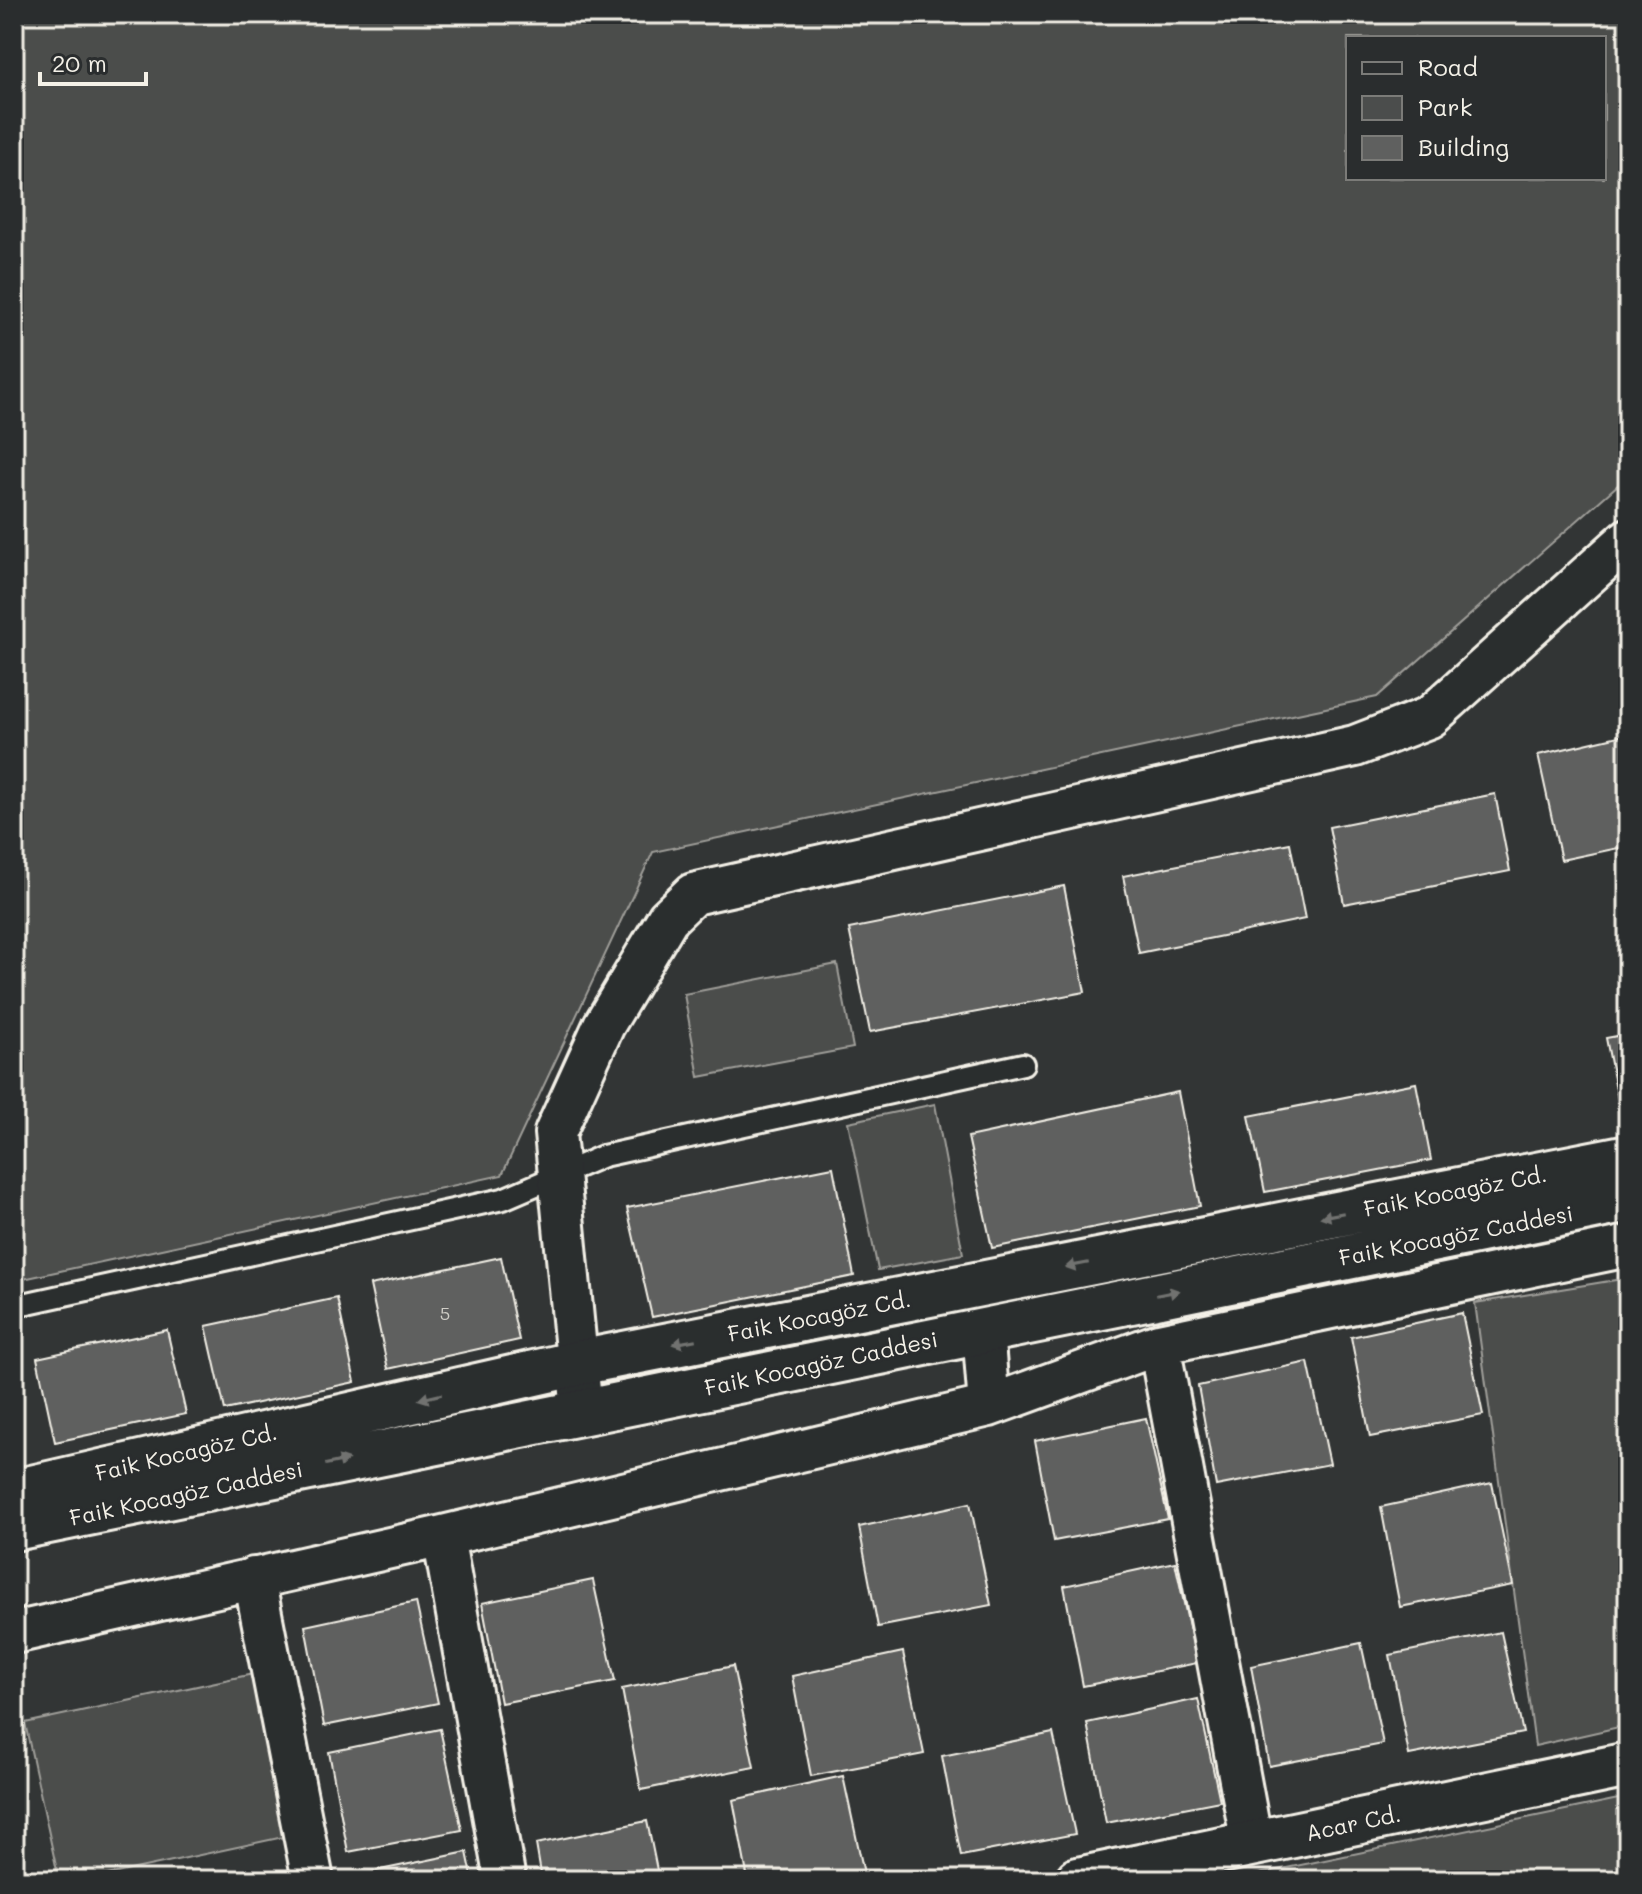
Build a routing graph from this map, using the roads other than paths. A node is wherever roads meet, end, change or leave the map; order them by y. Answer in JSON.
{"nodes":[{"id":1,"x":1628,"y":539,"type":"edge"},
{"id":2,"x":1023,"y":1064,"type":"dead end"},
{"id":3,"x":1628,"y":1157,"type":"edge"},
{"id":4,"x":559,"y":1173,"type":"junction"},
{"id":5,"x":1628,"y":1200,"type":"edge"},
{"id":6,"x":1628,"y":1246,"type":"edge"},
{"id":7,"x":14,"y":1306,"type":"edge"},
{"id":8,"x":983,"y":1330,"type":"junction"},
{"id":9,"x":1159,"y":1344,"type":"junction"},
{"id":10,"x":578,"y":1363,"type":"junction"},
{"id":11,"x":989,"y":1406,"type":"junction"},
{"id":12,"x":582,"y":1412,"type":"junction"},
{"id":13,"x":14,"y":1492,"type":"edge"},
{"id":14,"x":14,"y":1528,"type":"edge"},
{"id":15,"x":443,"y":1536,"type":"junction"},
{"id":16,"x":254,"y":1578,"type":"junction"},
{"id":17,"x":14,"y":1633,"type":"edge"},
{"id":18,"x":1628,"y":1765,"type":"edge"},
{"id":19,"x":1252,"y":1844,"type":"junction"},
{"id":20,"x":313,"y":1880,"type":"edge"},
{"id":21,"x":505,"y":1880,"type":"edge"},
{"id":22,"x":1078,"y":1880,"type":"edge"}],
"edges":[{"from":1,"to":4,"type":"street"},
{"from":2,"to":4,"type":"lane"},
{"from":3,"to":10,"type":"street","name":"Faik Kocagöz Cd.","one_way":true},
{"from":4,"to":7,"type":"lane"},
{"from":4,"to":10,"type":"street"},
{"from":8,"to":5,"type":"street","name":"Faik Kocagöz Caddesi","one_way":true},
{"from":6,"to":9,"type":"street"},
{"from":8,"to":11,"type":"street"},
{"from":8,"to":12,"type":"street","name":"Faik Kocagöz Caddesi"},
{"from":9,"to":11,"type":"street"},
{"from":9,"to":19,"type":"street"},
{"from":10,"to":12,"type":"street"},
{"from":10,"to":13,"type":"street","name":"Faik Kocagöz Cd.","one_way":true},
{"from":11,"to":15,"type":"street"},
{"from":14,"to":12,"type":"street","name":"Faik Kocagöz Caddesi","one_way":true},
{"from":15,"to":16,"type":"street"},
{"from":15,"to":21,"type":"street"},
{"from":16,"to":17,"type":"street"},
{"from":16,"to":20,"type":"street"},
{"from":18,"to":19,"type":"street","name":"Acar Cd."},
{"from":19,"to":22,"type":"street","name":"Acar Cd."}]}
